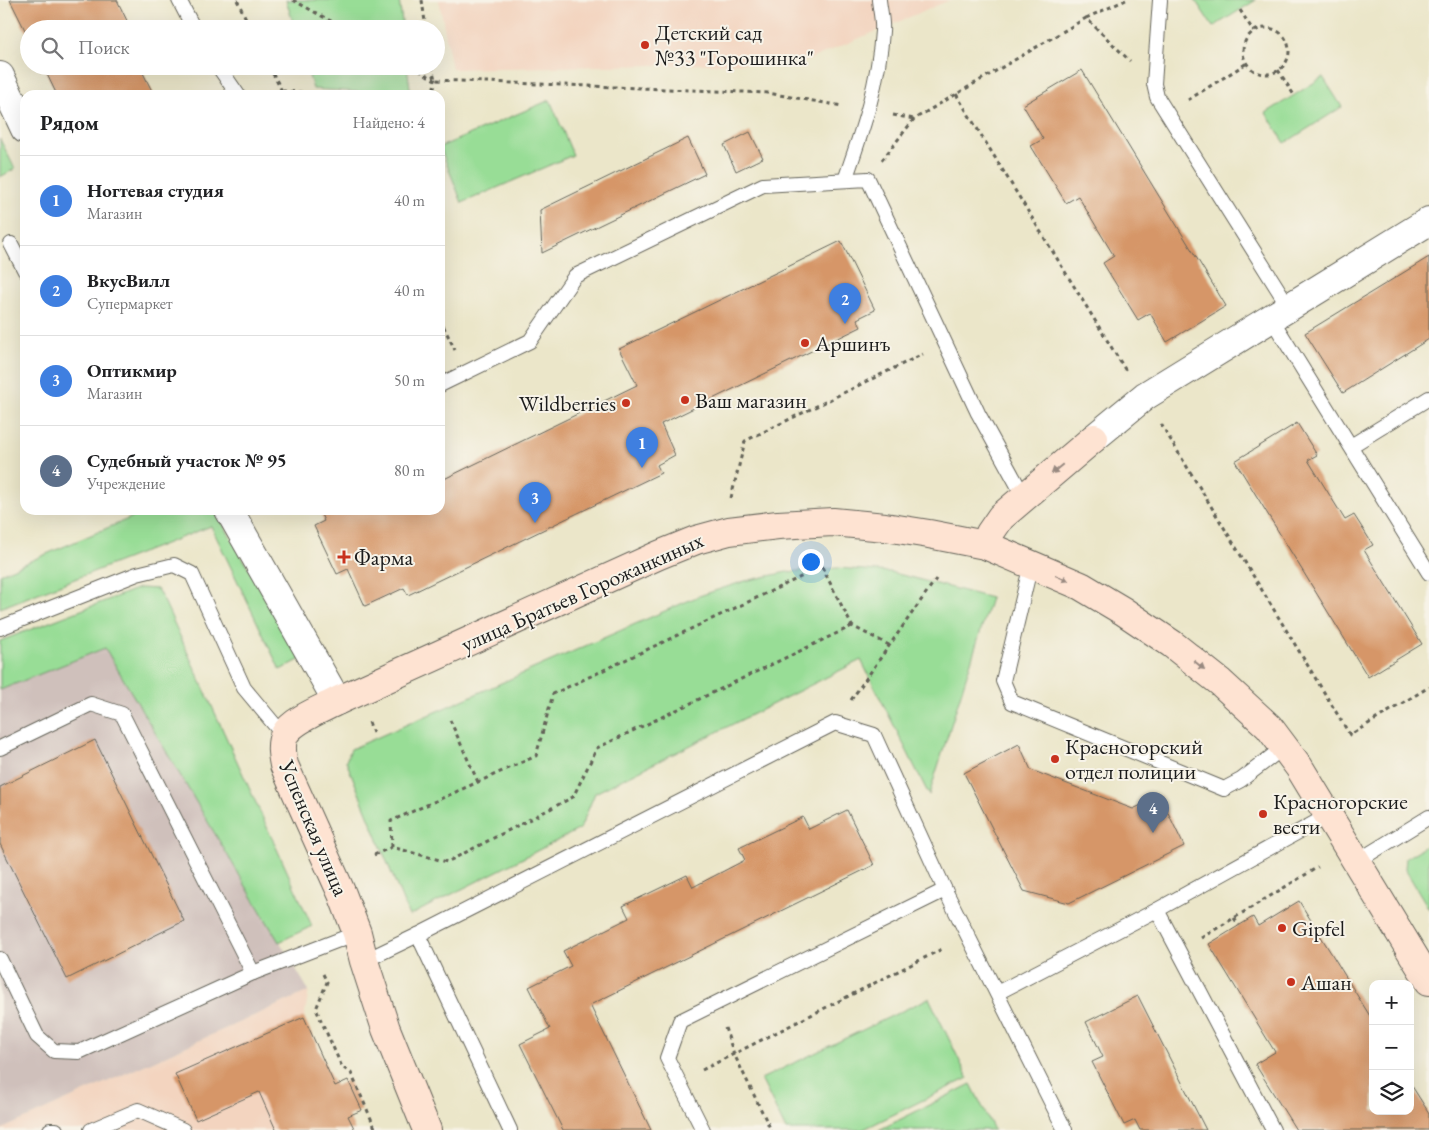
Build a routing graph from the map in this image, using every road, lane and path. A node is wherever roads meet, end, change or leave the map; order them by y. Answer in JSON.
{"nodes":[{"id":1,"x":178,"y":0,"type":"edge"},
{"id":2,"x":237,"y":0,"type":"edge"},
{"id":3,"x":293,"y":0,"type":"edge"},
{"id":4,"x":422,"y":0,"type":"edge"},
{"id":5,"x":879,"y":0,"type":"edge"},
{"id":6,"x":1126,"y":0,"type":"edge"},
{"id":7,"x":1160,"y":0,"type":"edge"},
{"id":8,"x":1240,"y":10,"type":"dead end"},
{"id":9,"x":1086,"y":18,"type":"junction"},
{"id":10,"x":189,"y":20,"type":"edge"},
{"id":11,"x":247,"y":20,"type":"edge"},
{"id":12,"x":329,"y":20,"type":"edge"},
{"id":13,"x":425,"y":20,"type":"edge"},
{"id":14,"x":1254,"y":32,"type":"junction"},
{"id":15,"x":1247,"y":63,"type":"junction"},
{"id":16,"x":1278,"y":70,"type":"junction"},
{"id":17,"x":224,"y":75,"type":"edge"},
{"id":18,"x":274,"y":75,"type":"edge"},
{"id":19,"x":426,"y":75,"type":"edge"},
{"id":20,"x":433,"y":75,"type":"edge"},
{"id":21,"x":0,"y":76,"type":"edge"},
{"id":22,"x":434,"y":80,"type":"junction"},
{"id":23,"x":1154,"y":84,"type":"junction"},
{"id":24,"x":235,"y":90,"type":"edge"},
{"id":25,"x":281,"y":90,"type":"edge"},
{"id":26,"x":433,"y":90,"type":"edge"},
{"id":27,"x":1294,"y":95,"type":"dead end"},
{"id":28,"x":869,"y":111,"type":"junction"},
{"id":29,"x":1167,"y":113,"type":"junction"},
{"id":30,"x":20,"y":118,"type":"edge"},
{"id":31,"x":914,"y":119,"type":"junction"},
{"id":32,"x":868,"y":179,"type":"junction"},
{"id":33,"x":845,"y":180,"type":"junction"},
{"id":34,"x":1429,"y":221,"type":"edge"},
{"id":35,"x":11,"y":244,"type":"dead end"},
{"id":36,"x":20,"y":261,"type":"edge"},
{"id":37,"x":1280,"y":313,"type":"junction"},
{"id":38,"x":445,"y":330,"type":"edge"},
{"id":39,"x":945,"y":343,"type":"junction"},
{"id":40,"x":466,"y":372,"type":"junction"},
{"id":41,"x":445,"y":382,"type":"edge"},
{"id":42,"x":1429,"y":398,"type":"edge"},
{"id":43,"x":1351,"y":446,"type":"junction"},
{"id":44,"x":1024,"y":497,"type":"junction"},
{"id":45,"x":730,"y":498,"type":"dead end"},
{"id":46,"x":232,"y":515,"type":"edge"},
{"id":47,"x":985,"y":545,"type":"junction"},
{"id":48,"x":1031,"y":564,"type":"junction"},
{"id":49,"x":1429,"y":573,"type":"edge"},
{"id":50,"x":936,"y":579,"type":"dead end"},
{"id":51,"x":852,"y":626,"type":"junction"},
{"id":52,"x":0,"y":628,"type":"edge"},
{"id":53,"x":889,"y":645,"type":"junction"},
{"id":54,"x":1429,"y":686,"type":"edge"},
{"id":55,"x":337,"y":701,"type":"junction"},
{"id":56,"x":450,"y":720,"type":"dead end"},
{"id":57,"x":835,"y":723,"type":"junction"},
{"id":58,"x":1350,"y":734,"type":"dead end"},
{"id":59,"x":284,"y":736,"type":"junction"},
{"id":60,"x":1277,"y":737,"type":"junction"},
{"id":61,"x":0,"y":748,"type":"edge"},
{"id":62,"x":478,"y":782,"type":"junction"},
{"id":63,"x":1329,"y":815,"type":"junction"},
{"id":64,"x":1429,"y":817,"type":"edge"},
{"id":65,"x":392,"y":847,"type":"junction"},
{"id":66,"x":374,"y":855,"type":"dead end"},
{"id":67,"x":1356,"y":862,"type":"junction"},
{"id":68,"x":1318,"y":867,"type":"dead end"},
{"id":69,"x":945,"y":890,"type":"junction"},
{"id":70,"x":1157,"y":910,"type":"junction"},
{"id":71,"x":1234,"y":918,"type":"junction"},
{"id":72,"x":1239,"y":925,"type":"dead end"},
{"id":73,"x":357,"y":933,"type":"junction"},
{"id":74,"x":418,"y":935,"type":"junction"},
{"id":75,"x":968,"y":936,"type":"junction"},
{"id":76,"x":313,"y":951,"type":"junction"},
{"id":77,"x":1179,"y":952,"type":"junction"},
{"id":78,"x":0,"y":959,"type":"edge"},
{"id":79,"x":364,"y":961,"type":"junction"},
{"id":80,"x":253,"y":973,"type":"junction"},
{"id":81,"x":1429,"y":981,"type":"edge"},
{"id":82,"x":997,"y":994,"type":"junction"},
{"id":83,"x":717,"y":1003,"type":"junction"},
{"id":84,"x":734,"y":1054,"type":"junction"},
{"id":85,"x":679,"y":1081,"type":"junction"},
{"id":86,"x":50,"y":1130,"type":"edge"},
{"id":87,"x":56,"y":1130,"type":"edge"},
{"id":88,"x":91,"y":1130,"type":"edge"},
{"id":89,"x":183,"y":1130,"type":"edge"},
{"id":90,"x":376,"y":1130,"type":"edge"},
{"id":91,"x":426,"y":1130,"type":"edge"},
{"id":92,"x":510,"y":1130,"type":"edge"},
{"id":93,"x":703,"y":1130,"type":"edge"},
{"id":94,"x":771,"y":1130,"type":"edge"},
{"id":95,"x":1065,"y":1130,"type":"edge"},
{"id":96,"x":1273,"y":1130,"type":"edge"}],
"edges":[{"from":1,"to":10,"type":"lane"},
{"from":2,"to":11,"type":"path"},
{"from":3,"to":12,"type":"path"},
{"from":4,"to":13,"type":"path"},
{"from":5,"to":28,"type":"lane"},
{"from":6,"to":9,"type":"path"},
{"from":7,"to":23,"type":"lane"},
{"from":8,"to":14,"type":"path"},
{"from":9,"to":23,"type":"path"},
{"from":9,"to":31,"type":"path"},
{"from":14,"to":15,"type":"path"},
{"from":14,"to":16,"type":"path"},
{"from":15,"to":16,"type":"path"},
{"from":15,"to":29,"type":"path"},
{"from":16,"to":27,"type":"path"},
{"from":17,"to":24,"type":"lane"},
{"from":18,"to":25,"type":"path"},
{"from":19,"to":22,"type":"path"},
{"from":20,"to":22,"type":"path"},
{"from":21,"to":30,"type":"street"},
{"from":22,"to":26,"type":"path"},
{"from":22,"to":28,"type":"path"},
{"from":23,"to":29,"type":"lane"},
{"from":28,"to":31,"type":"path"},
{"from":28,"to":33,"type":"lane"},
{"from":29,"to":37,"type":"lane"},
{"from":31,"to":32,"type":"path"},
{"from":32,"to":33,"type":"lane"},
{"from":32,"to":39,"type":"lane"},
{"from":33,"to":40,"type":"lane"},
{"from":34,"to":37,"type":"street"},
{"from":35,"to":36,"type":"lane"},
{"from":37,"to":43,"type":"lane"},
{"from":37,"to":44,"type":"street","one_way":true},
{"from":38,"to":40,"type":"path"},
{"from":39,"to":44,"type":"lane"},
{"from":39,"to":45,"type":"path"},
{"from":40,"to":41,"type":"lane"},
{"from":42,"to":43,"type":"lane"},
{"from":43,"to":49,"type":"lane"},
{"from":44,"to":47,"type":"street"},
{"from":46,"to":55,"type":"street"},
{"from":47,"to":48,"type":"street","name":"улица Братьев Горожанкиных"},
{"from":47,"to":55,"type":"street","name":"улица Братьев Горожанкиных"},
{"from":48,"to":60,"type":"street","name":"улица Братьев Горожанкиных","one_way":true},
{"from":48,"to":60,"type":"lane"},
{"from":50,"to":53,"type":"path"},
{"from":51,"to":53,"type":"path"},
{"from":51,"to":62,"type":"path"},
{"from":51,"to":65,"type":"path"},
{"from":52,"to":59,"type":"lane"},
{"from":53,"to":57,"type":"path"},
{"from":54,"to":58,"type":"path"},
{"from":55,"to":59,"type":"street","name":"Успенская улица"},
{"from":56,"to":62,"type":"path"},
{"from":57,"to":69,"type":"lane"},
{"from":57,"to":74,"type":"lane"},
{"from":59,"to":73,"type":"street","name":"Успенская улица"},
{"from":60,"to":63,"type":"street","name":"улица Братьев Горожанкиных"},
{"from":61,"to":80,"type":"lane"},
{"from":62,"to":65,"type":"path"},
{"from":63,"to":67,"type":"street","name":"улица Братьев Горожанкиных"},
{"from":63,"to":70,"type":"lane"},
{"from":64,"to":67,"type":"lane"},
{"from":65,"to":66,"type":"path"},
{"from":67,"to":81,"type":"street","name":"улица Братьев Горожанкиных"},
{"from":68,"to":71,"type":"path"},
{"from":69,"to":75,"type":"lane"},
{"from":69,"to":83,"type":"lane"},
{"from":70,"to":77,"type":"lane"},
{"from":70,"to":82,"type":"lane"},
{"from":71,"to":72,"type":"path"},
{"from":71,"to":77,"type":"path"},
{"from":73,"to":76,"type":"lane"},
{"from":73,"to":79,"type":"street","name":"Успенская улица"},
{"from":74,"to":79,"type":"lane"},
{"from":74,"to":92,"type":"lane"},
{"from":75,"to":82,"type":"lane"},
{"from":75,"to":84,"type":"path"},
{"from":76,"to":80,"type":"lane"},
{"from":76,"to":90,"type":"path"},
{"from":77,"to":96,"type":"lane"},
{"from":78,"to":80,"type":"lane"},
{"from":79,"to":91,"type":"street","name":"Успенская улица"},
{"from":82,"to":95,"type":"lane"},
{"from":83,"to":84,"type":"path"},
{"from":83,"to":85,"type":"lane"},
{"from":84,"to":85,"type":"path"},
{"from":84,"to":94,"type":"path"},
{"from":85,"to":93,"type":"lane"},
{"from":86,"to":87,"type":"lane"},
{"from":88,"to":89,"type":"lane"}]}
